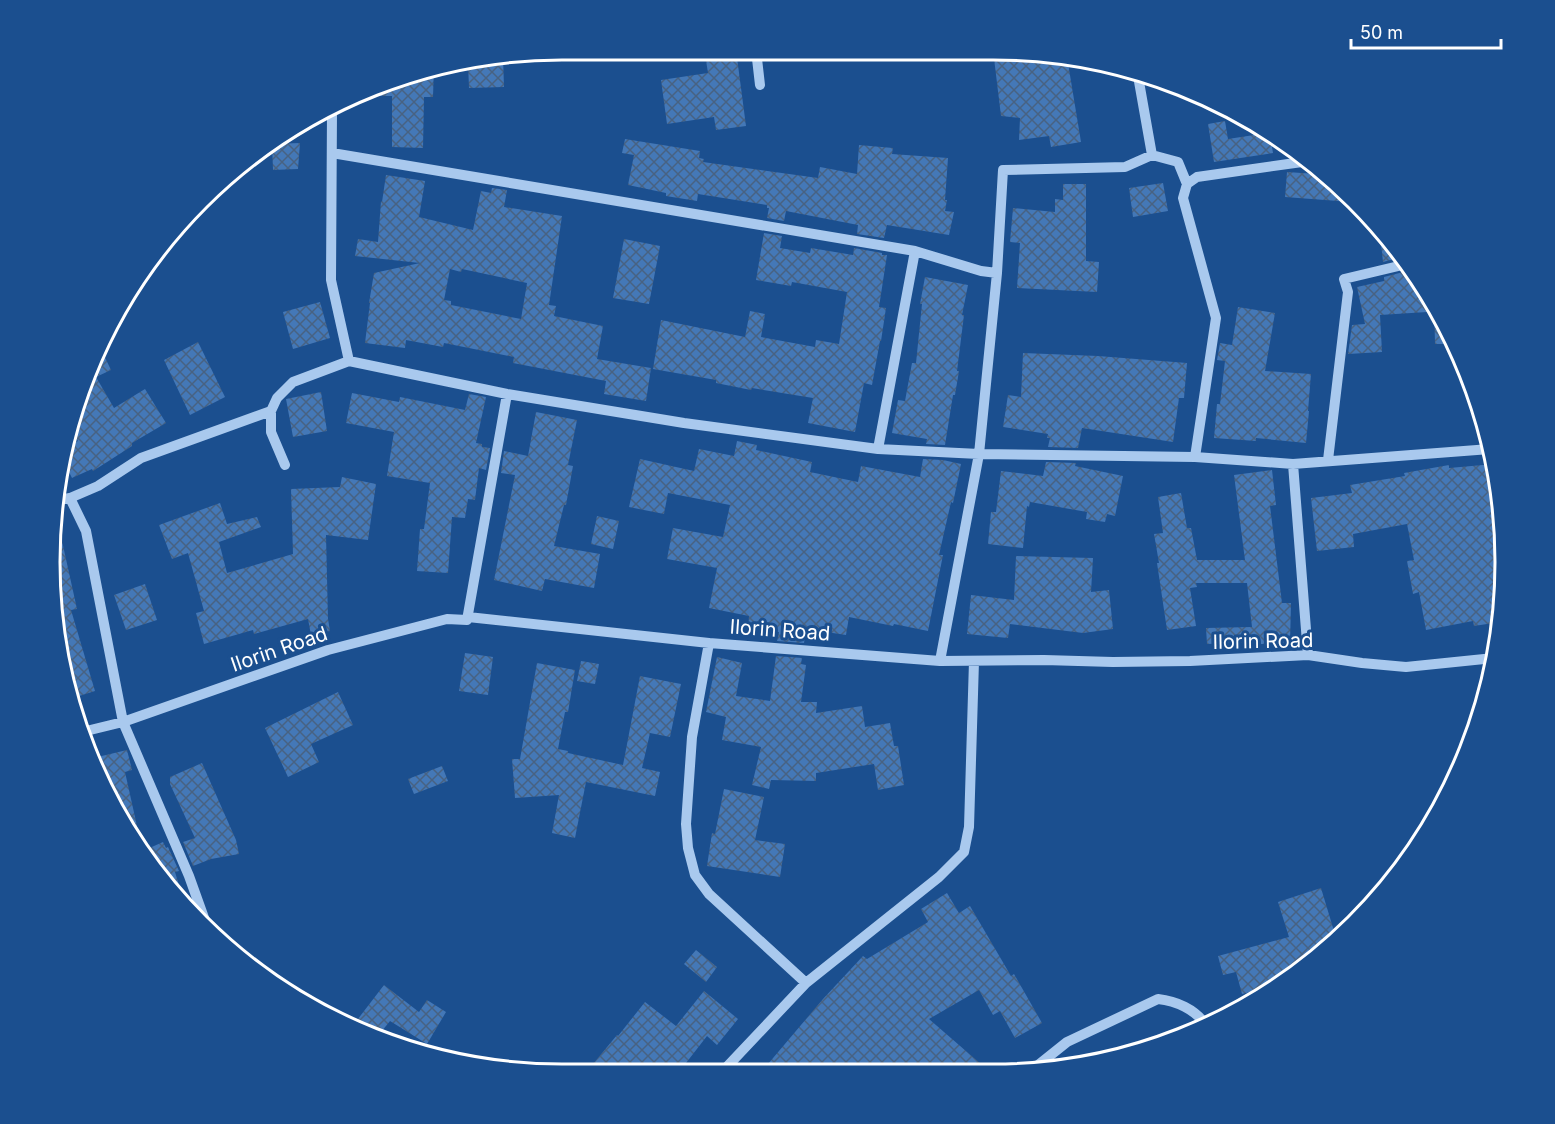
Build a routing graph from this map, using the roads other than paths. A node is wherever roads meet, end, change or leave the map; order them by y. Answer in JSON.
{"nodes":[{"id":1,"x":757,"y":60,"type":"edge"},
{"id":2,"x":1139,"y":82,"type":"edge"},
{"id":3,"x":760,"y":85,"type":"dead end"},
{"id":4,"x":332,"y":116,"type":"edge"},
{"id":5,"x":332,"y":153,"type":"junction"},
{"id":6,"x":1152,"y":155,"type":"junction"},
{"id":7,"x":1297,"y":163,"type":"edge"},
{"id":8,"x":1187,"y":184,"type":"junction"},
{"id":9,"x":915,"y":251,"type":"junction"},
{"id":10,"x":1398,"y":266,"type":"edge"},
{"id":11,"x":997,"y":273,"type":"junction"},
{"id":12,"x":349,"y":361,"type":"junction"},
{"id":13,"x":507,"y":394,"type":"junction"},
{"id":14,"x":271,"y":411,"type":"junction"},
{"id":15,"x":878,"y":449,"type":"junction"},
{"id":16,"x":1482,"y":450,"type":"edge"},
{"id":17,"x":979,"y":454,"type":"junction"},
{"id":18,"x":1195,"y":457,"type":"junction"},
{"id":19,"x":1329,"y":460,"type":"junction"},
{"id":20,"x":1293,"y":464,"type":"junction"},
{"id":21,"x":285,"y":465,"type":"dead end"},
{"id":22,"x":70,"y":498,"type":"junction"},
{"id":23,"x":64,"y":499,"type":"edge"},
{"id":24,"x":467,"y":620,"type":"junction"},
{"id":25,"x":709,"y":643,"type":"junction"},
{"id":26,"x":1308,"y":656,"type":"junction"},
{"id":27,"x":1485,"y":659,"type":"edge"},
{"id":28,"x":940,"y":661,"type":"junction"},
{"id":29,"x":974,"y":661,"type":"junction"},
{"id":30,"x":123,"y":722,"type":"junction"},
{"id":31,"x":90,"y":730,"type":"edge"},
{"id":32,"x":201,"y":910,"type":"edge"},
{"id":33,"x":806,"y":983,"type":"junction"},
{"id":34,"x":1200,"y":1019,"type":"edge"},
{"id":35,"x":1043,"y":1061,"type":"edge"},
{"id":36,"x":730,"y":1064,"type":"edge"}],
"edges":[{"from":1,"to":3,"type":"street"},
{"from":2,"to":6,"type":"street"},
{"from":4,"to":5,"type":"street"},
{"from":5,"to":9,"type":"street"},
{"from":5,"to":12,"type":"street"},
{"from":6,"to":8,"type":"street"},
{"from":6,"to":11,"type":"street"},
{"from":7,"to":8,"type":"street"},
{"from":8,"to":18,"type":"street"},
{"from":9,"to":11,"type":"street"},
{"from":9,"to":15,"type":"street"},
{"from":10,"to":19,"type":"street"},
{"from":11,"to":17,"type":"street"},
{"from":12,"to":13,"type":"street"},
{"from":12,"to":14,"type":"street"},
{"from":13,"to":15,"type":"street"},
{"from":13,"to":24,"type":"street"},
{"from":14,"to":21,"type":"street"},
{"from":14,"to":22,"type":"street"},
{"from":15,"to":17,"type":"street"},
{"from":16,"to":19,"type":"street"},
{"from":17,"to":18,"type":"street"},
{"from":17,"to":28,"type":"street"},
{"from":18,"to":20,"type":"street"},
{"from":19,"to":20,"type":"street"},
{"from":20,"to":26,"type":"street"},
{"from":22,"to":23,"type":"street"},
{"from":22,"to":30,"type":"street"},
{"from":24,"to":25,"type":"street","name":"Ilorin Road"},
{"from":24,"to":30,"type":"street","name":"Ilorin Road"},
{"from":25,"to":28,"type":"street","name":"Ilorin Road"},
{"from":25,"to":33,"type":"street"},
{"from":26,"to":27,"type":"street","name":"Ilorin Road"},
{"from":26,"to":29,"type":"street","name":"Ilorin Road"},
{"from":28,"to":29,"type":"street","name":"Ilorin Road"},
{"from":29,"to":33,"type":"street"},
{"from":30,"to":31,"type":"street","name":"Ilorin Road"},
{"from":30,"to":32,"type":"street"},
{"from":33,"to":36,"type":"street"},
{"from":34,"to":35,"type":"street"}]}
